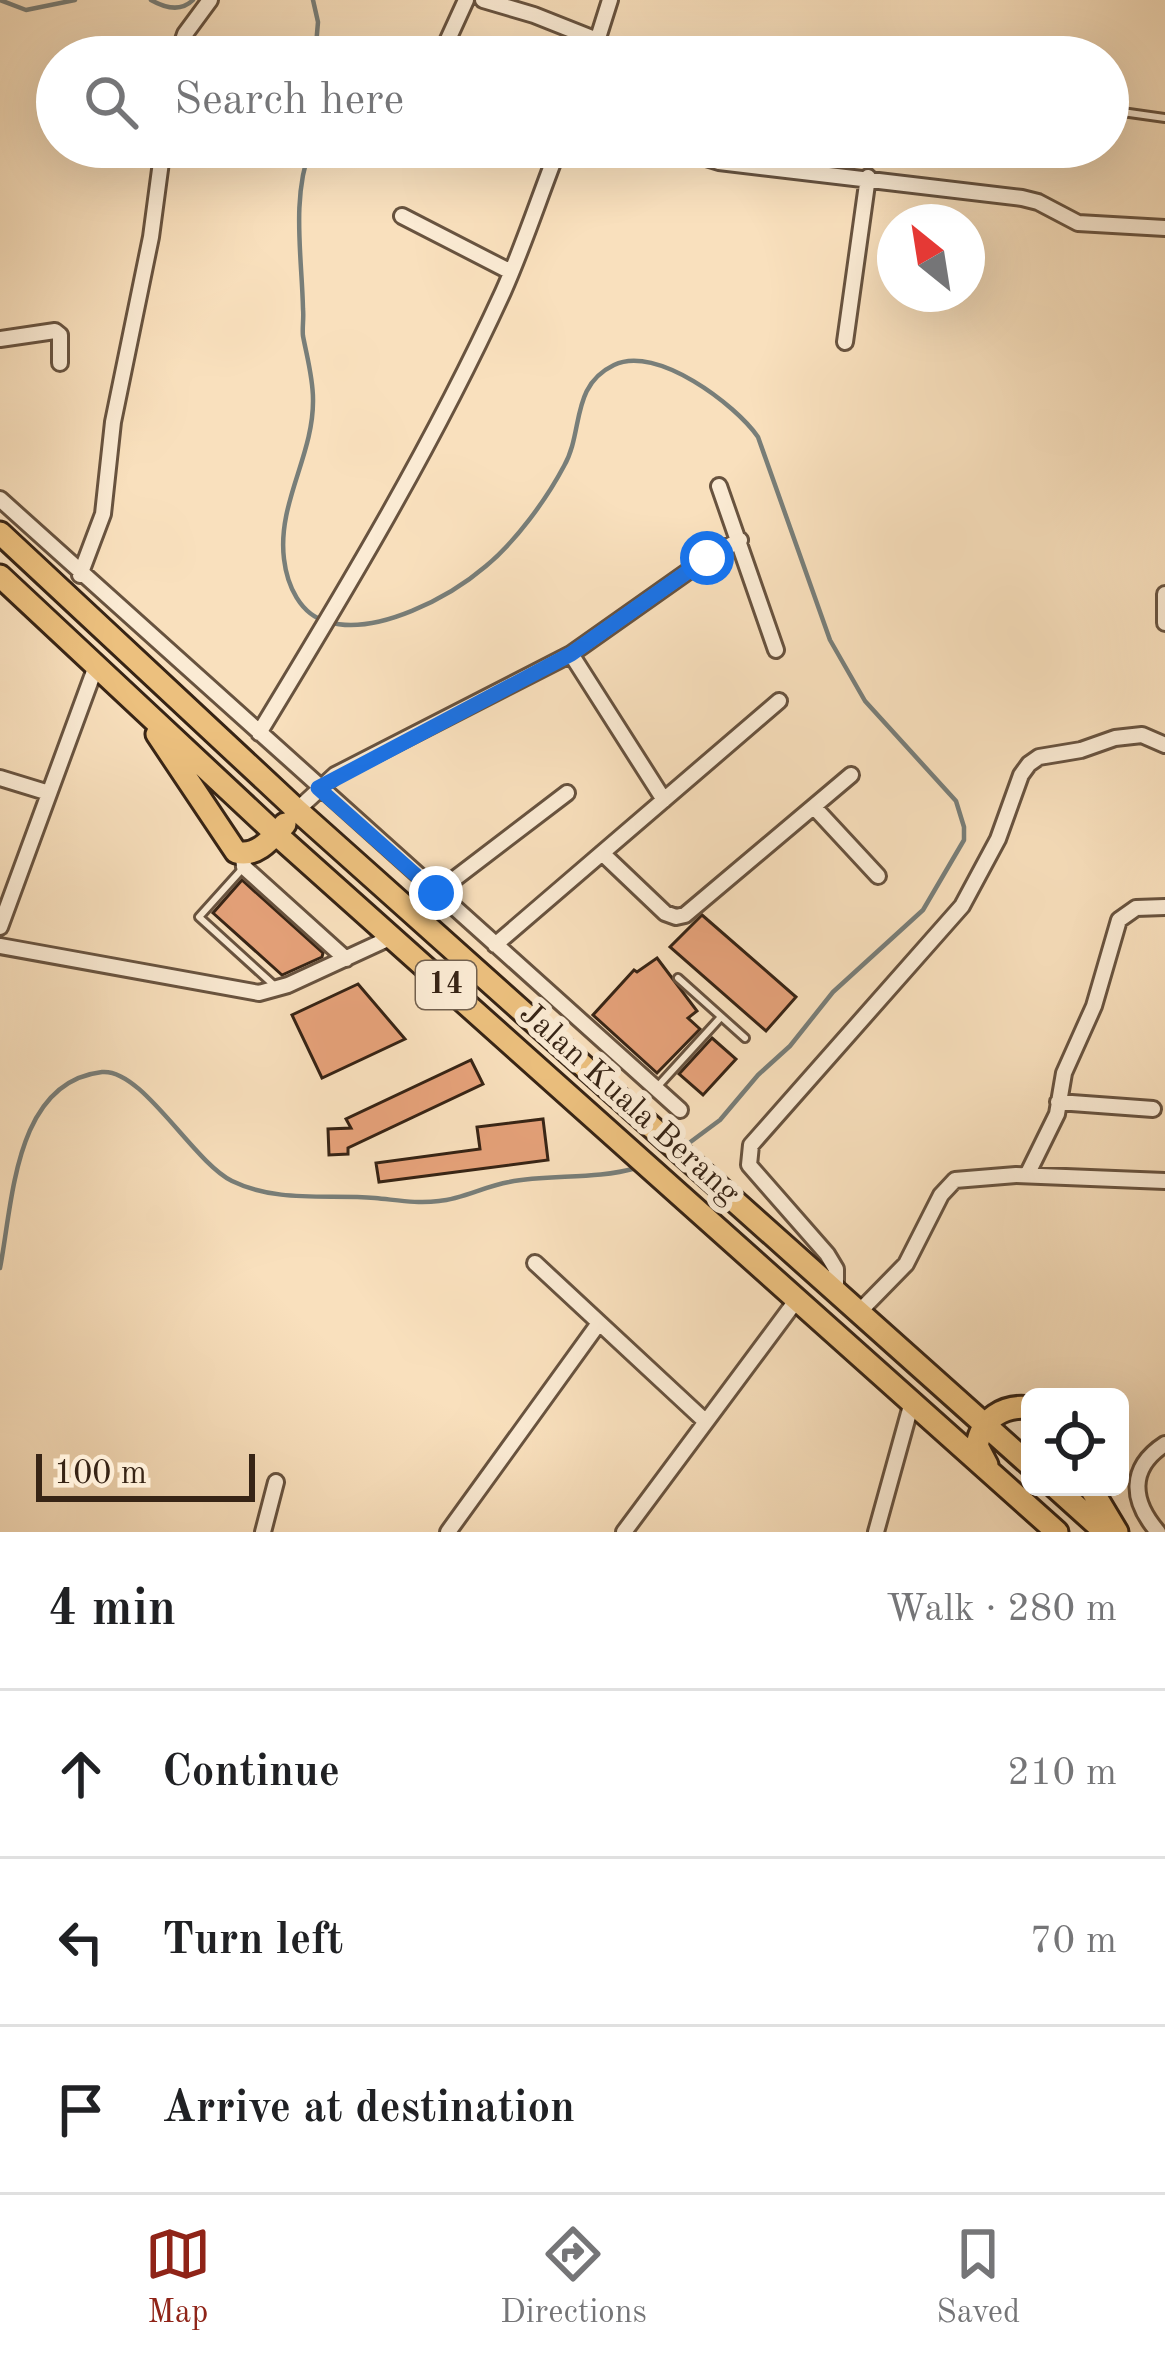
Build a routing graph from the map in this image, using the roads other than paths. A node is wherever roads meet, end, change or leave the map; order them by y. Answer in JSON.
{"nodes":[{"id":1,"x":210,"y":0,"type":"edge"},
{"id":2,"x":466,"y":0,"type":"edge"},
{"id":3,"x":483,"y":0,"type":"edge"},
{"id":4,"x":610,"y":0,"type":"edge"},
{"id":5,"x":184,"y":36,"type":"edge"},
{"id":6,"x":450,"y":36,"type":"edge"},
{"id":7,"x":587,"y":36,"type":"edge"},
{"id":8,"x":598,"y":36,"type":"edge"},
{"id":9,"x":1129,"y":113,"type":"edge"},
{"id":10,"x":1165,"y":118,"type":"edge"},
{"id":11,"x":160,"y":168,"type":"edge"},
{"id":12,"x":551,"y":168,"type":"edge"},
{"id":13,"x":779,"y":168,"type":"edge"},
{"id":14,"x":868,"y":177,"type":"junction"},
{"id":15,"x":402,"y":216,"type":"dead end"},
{"id":16,"x":1165,"y":228,"type":"edge"},
{"id":17,"x":511,"y":272,"type":"junction"},
{"id":18,"x":0,"y":339,"type":"edge"},
{"id":19,"x":845,"y":342,"type":"dead end"},
{"id":20,"x":60,"y":363,"type":"dead end"},
{"id":21,"x":719,"y":486,"type":"dead end"},
{"id":22,"x":0,"y":499,"type":"edge"},
{"id":23,"x":0,"y":533,"type":"edge"},
{"id":24,"x":740,"y":540,"type":"junction"},
{"id":25,"x":80,"y":575,"type":"junction"},
{"id":26,"x":0,"y":576,"type":"edge"},
{"id":27,"x":1165,"y":594,"type":"edge"},
{"id":28,"x":1165,"y":623,"type":"edge"},
{"id":29,"x":776,"y":650,"type":"dead end"},
{"id":30,"x":571,"y":654,"type":"junction"},
{"id":31,"x":96,"y":666,"type":"junction"},
{"id":32,"x":779,"y":701,"type":"dead end"},
{"id":33,"x":140,"y":706,"type":"junction"},
{"id":34,"x":260,"y":733,"type":"junction"},
{"id":35,"x":1164,"y":742,"type":"edge"},
{"id":36,"x":851,"y":775,"type":"dead end"},
{"id":37,"x":0,"y":778,"type":"edge"},
{"id":38,"x":318,"y":788,"type":"junction"},
{"id":39,"x":49,"y":793,"type":"junction"},
{"id":40,"x":567,"y":793,"type":"dead end"},
{"id":41,"x":664,"y":800,"type":"junction"},
{"id":42,"x":814,"y":807,"type":"junction"},
{"id":43,"x":297,"y":810,"type":"junction"},
{"id":44,"x":276,"y":834,"type":"junction"},
{"id":45,"x":602,"y":854,"type":"junction"},
{"id":46,"x":244,"y":861,"type":"junction"},
{"id":47,"x":878,"y":876,"type":"dead end"},
{"id":48,"x":436,"y":893,"type":"junction"},
{"id":49,"x":1165,"y":907,"type":"edge"},
{"id":50,"x":0,"y":927,"type":"edge"},
{"id":51,"x":392,"y":937,"type":"junction"},
{"id":52,"x":495,"y":945,"type":"junction"},
{"id":53,"x":0,"y":946,"type":"edge"},
{"id":54,"x":346,"y":959,"type":"junction"},
{"id":55,"x":678,"y":978,"type":"dead end"},
{"id":56,"x":278,"y":989,"type":"junction"},
{"id":57,"x":721,"y":1016,"type":"junction"},
{"id":58,"x":745,"y":1038,"type":"dead end"},
{"id":59,"x":616,"y":1053,"type":"junction"},
{"id":60,"x":596,"y":1076,"type":"junction"},
{"id":61,"x":656,"y":1088,"type":"junction"},
{"id":62,"x":1058,"y":1102,"type":"junction"},
{"id":63,"x":1153,"y":1109,"type":"dead end"},
{"id":64,"x":680,"y":1110,"type":"dead end"},
{"id":65,"x":1027,"y":1175,"type":"junction"},
{"id":66,"x":1165,"y":1181,"type":"edge"},
{"id":67,"x":536,"y":1263,"type":"dead end"},
{"id":68,"x":836,"y":1290,"type":"junction"},
{"id":69,"x":798,"y":1298,"type":"junction"},
{"id":70,"x":860,"y":1311,"type":"junction"},
{"id":71,"x":599,"y":1323,"type":"junction"},
{"id":72,"x":912,"y":1402,"type":"junction"},
{"id":73,"x":1021,"y":1408,"type":"edge"},
{"id":74,"x":705,"y":1421,"type":"junction"},
{"id":75,"x":985,"y":1424,"type":"junction"},
{"id":76,"x":1165,"y":1444,"type":"edge"},
{"id":77,"x":1021,"y":1457,"type":"edge"},
{"id":78,"x":999,"y":1479,"type":"junction"},
{"id":79,"x":276,"y":1482,"type":"dead end"},
{"id":80,"x":1065,"y":1496,"type":"edge"},
{"id":81,"x":1095,"y":1496,"type":"edge"},
{"id":82,"x":263,"y":1532,"type":"edge"},
{"id":83,"x":448,"y":1532,"type":"edge"},
{"id":84,"x":624,"y":1532,"type":"edge"},
{"id":85,"x":876,"y":1532,"type":"edge"},
{"id":86,"x":1058,"y":1532,"type":"edge"},
{"id":87,"x":1105,"y":1532,"type":"edge"},
{"id":88,"x":1117,"y":1532,"type":"edge"},
{"id":89,"x":1158,"y":1532,"type":"edge"}],
"edges":[{"from":1,"to":5,"type":"street"},
{"from":2,"to":6,"type":"street"},
{"from":3,"to":7,"type":"street"},
{"from":4,"to":8,"type":"street"},
{"from":9,"to":10,"type":"lane"},
{"from":11,"to":25,"type":"street"},
{"from":12,"to":17,"type":"street"},
{"from":13,"to":14,"type":"street"},
{"from":14,"to":16,"type":"street"},
{"from":14,"to":19,"type":"street"},
{"from":15,"to":17,"type":"street"},
{"from":17,"to":34,"type":"street"},
{"from":18,"to":20,"type":"street"},
{"from":21,"to":24,"type":"street"},
{"from":22,"to":25,"type":"street"},
{"from":23,"to":43,"type":"highway","name":"Jalan Kuala Berang","number":"14"},
{"from":24,"to":29,"type":"street"},
{"from":24,"to":30,"type":"street"},
{"from":25,"to":34,"type":"street"},
{"from":26,"to":31,"type":"highway","name":"Jalan Kuala Berang","number":"14"},
{"from":27,"to":28,"type":"street"},
{"from":30,"to":38,"type":"street"},
{"from":30,"to":41,"type":"street"},
{"from":31,"to":33,"type":"highway","name":"Jalan Kuala Berang","number":"14"},
{"from":31,"to":39,"type":"street"},
{"from":32,"to":41,"type":"street"},
{"from":33,"to":44,"type":"highway","name":"Jalan Kuala Berang","number":"14"},
{"from":33,"to":46,"type":"highway"},
{"from":34,"to":38,"type":"street"},
{"from":35,"to":68,"type":"street"},
{"from":36,"to":42,"type":"street"},
{"from":37,"to":39,"type":"street"},
{"from":38,"to":43,"type":"street"},
{"from":38,"to":48,"type":"street"},
{"from":39,"to":50,"type":"street"},
{"from":40,"to":48,"type":"street"},
{"from":41,"to":45,"type":"street"},
{"from":42,"to":45,"type":"street"},
{"from":42,"to":47,"type":"street"},
{"from":43,"to":44,"type":"highway"},
{"from":43,"to":60,"type":"highway","name":"Jalan Kuala Berang","number":"14"},
{"from":44,"to":46,"type":"highway"},
{"from":44,"to":51,"type":"highway","name":"Jalan Kuala Berang","number":"14"},
{"from":45,"to":52,"type":"street"},
{"from":46,"to":54,"type":"street"},
{"from":46,"to":56,"type":"lane"},
{"from":48,"to":52,"type":"street"},
{"from":49,"to":62,"type":"street"},
{"from":51,"to":54,"type":"street"},
{"from":51,"to":69,"type":"highway","name":"Jalan Kuala Berang","number":"14"},
{"from":52,"to":59,"type":"street"},
{"from":53,"to":56,"type":"street"},
{"from":54,"to":56,"type":"street"},
{"from":55,"to":57,"type":"lane"},
{"from":57,"to":58,"type":"lane"},
{"from":57,"to":61,"type":"lane"},
{"from":59,"to":60,"type":"street"},
{"from":59,"to":61,"type":"street"},
{"from":60,"to":68,"type":"highway","name":"Jalan Kuala Berang","number":"14"},
{"from":61,"to":64,"type":"street"},
{"from":62,"to":63,"type":"street"},
{"from":62,"to":65,"type":"street"},
{"from":65,"to":66,"type":"street"},
{"from":65,"to":70,"type":"street"},
{"from":67,"to":71,"type":"street"},
{"from":68,"to":70,"type":"highway","name":"Jalan Kuala Berang","number":"14"},
{"from":69,"to":72,"type":"highway","name":"Jalan Kuala Berang","number":"14"},
{"from":69,"to":74,"type":"street"},
{"from":70,"to":75,"type":"highway","name":"Jalan Kuala Berang","number":"14"},
{"from":71,"to":74,"type":"street"},
{"from":71,"to":83,"type":"street"},
{"from":72,"to":78,"type":"highway","name":"Jalan Kuala Berang","number":"14"},
{"from":72,"to":85,"type":"street"},
{"from":73,"to":75,"type":"highway"},
{"from":74,"to":84,"type":"street"},
{"from":75,"to":77,"type":"highway","name":"Jalan Kuala Berang","number":"14"},
{"from":75,"to":78,"type":"highway"},
{"from":76,"to":89,"type":"street"},
{"from":78,"to":86,"type":"highway","name":"Jalan Kuala Berang","number":"14"},
{"from":79,"to":82,"type":"street"},
{"from":80,"to":87,"type":"highway"},
{"from":81,"to":88,"type":"highway"}]}
